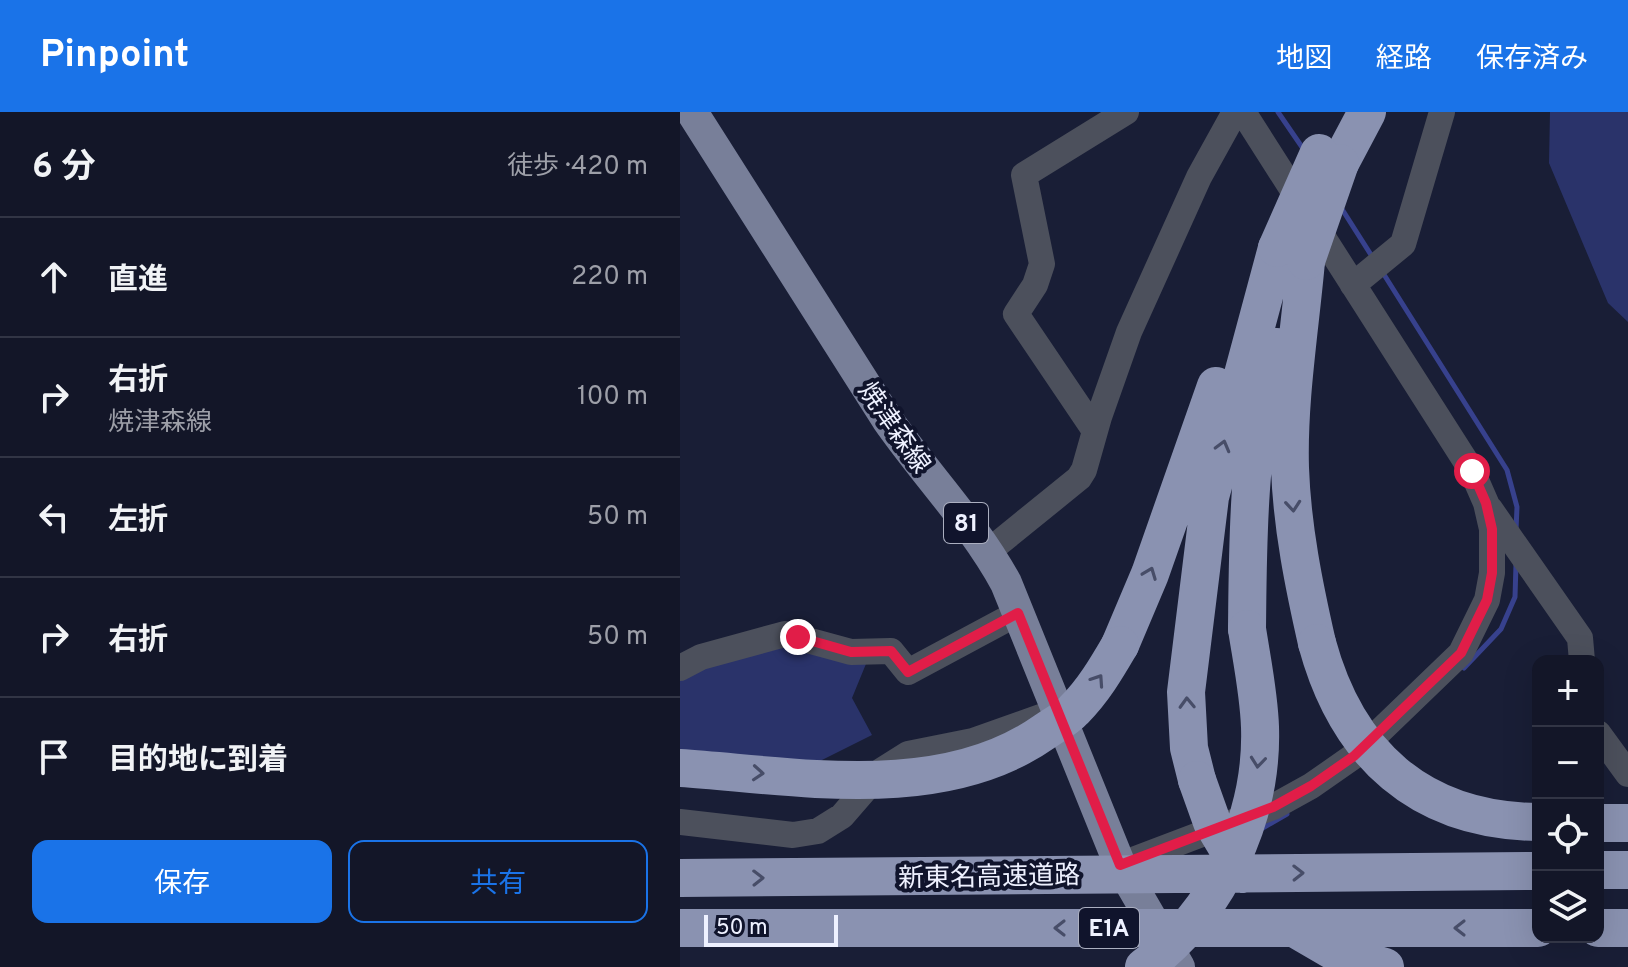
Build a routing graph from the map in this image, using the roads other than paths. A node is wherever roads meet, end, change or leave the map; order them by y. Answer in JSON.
{"nodes":[{"id":1,"x":692,"y":112,"type":"edge"},
{"id":2,"x":1126,"y":112,"type":"edge"},
{"id":3,"x":1235,"y":112,"type":"edge"},
{"id":4,"x":1243,"y":112,"type":"edge"},
{"id":5,"x":1341,"y":112,"type":"edge"},
{"id":6,"x":1367,"y":112,"type":"edge"},
{"id":7,"x":1442,"y":112,"type":"edge"},
{"id":8,"x":1329,"y":158,"type":"junction"},
{"id":9,"x":1291,"y":254,"type":"junction"},
{"id":10,"x":1353,"y":285,"type":"junction"},
{"id":11,"x":1095,"y":431,"type":"junction"},
{"id":12,"x":1486,"y":503,"type":"junction"},
{"id":13,"x":989,"y":551,"type":"junction"},
{"id":14,"x":1018,"y":613,"type":"junction"},
{"id":15,"x":1581,"y":655,"type":"edge"},
{"id":16,"x":680,"y":668,"type":"edge"},
{"id":17,"x":1056,"y":711,"type":"junction"},
{"id":18,"x":1604,"y":741,"type":"edge"},
{"id":19,"x":680,"y":768,"type":"edge"},
{"id":20,"x":1628,"y":774,"type":"edge"},
{"id":21,"x":1532,"y":821,"type":"edge"},
{"id":22,"x":680,"y":822,"type":"edge"},
{"id":23,"x":1604,"y":823,"type":"edge"},
{"id":24,"x":1628,"y":823,"type":"edge"},
{"id":25,"x":1120,"y":865,"type":"junction"},
{"id":26,"x":1604,"y":870,"type":"edge"},
{"id":27,"x":1628,"y":870,"type":"edge"},
{"id":28,"x":1532,"y":871,"type":"edge"},
{"id":29,"x":680,"y":878,"type":"edge"},
{"id":30,"x":680,"y":928,"type":"edge"},
{"id":31,"x":1532,"y":928,"type":"edge"},
{"id":32,"x":1604,"y":928,"type":"edge"},
{"id":33,"x":1628,"y":928,"type":"edge"},
{"id":34,"x":1144,"y":967,"type":"edge"},
{"id":35,"x":1179,"y":967,"type":"edge"},
{"id":36,"x":1385,"y":967,"type":"edge"}],
"edges":[{"from":1,"to":13,"type":"main road","name":"焼津森線","number":"81"},
{"from":2,"to":11,"type":"street"},
{"from":3,"to":11,"type":"street"},
{"from":4,"to":10,"type":"street"},
{"from":5,"to":8,"type":"highway"},
{"from":6,"to":8,"type":"highway"},
{"from":7,"to":10,"type":"street"},
{"from":8,"to":9,"type":"highway","bridge":true},
{"from":19,"to":9,"type":"highway","one_way":true,"bridge":true},
{"from":9,"to":21,"type":"highway","one_way":true,"bridge":true},
{"from":9,"to":34,"type":"highway","one_way":true,"bridge":true},
{"from":36,"to":9,"type":"highway","one_way":true,"bridge":true},
{"from":10,"to":12,"type":"street"},
{"from":11,"to":13,"type":"street"},
{"from":12,"to":15,"type":"street"},
{"from":12,"to":25,"type":"street"},
{"from":13,"to":14,"type":"main road","name":"焼津森線","number":"81"},
{"from":14,"to":16,"type":"street"},
{"from":14,"to":17,"type":"main road","name":"焼津森線","number":"81"},
{"from":17,"to":22,"type":"street"},
{"from":17,"to":25,"type":"main road","name":"焼津森線","number":"81"},
{"from":18,"to":20,"type":"street"},
{"from":23,"to":24,"type":"highway"},
{"from":25,"to":35,"type":"main road","name":"焼津森線","number":"81"},
{"from":26,"to":27,"type":"highway"},
{"from":29,"to":28,"type":"highway","name":"新東名高速道路","number":"E1A","one_way":true,"bridge":true},
{"from":31,"to":30,"type":"highway","name":"新東名高速道路","number":"E1A","one_way":true,"bridge":true},
{"from":32,"to":33,"type":"highway"}]}
